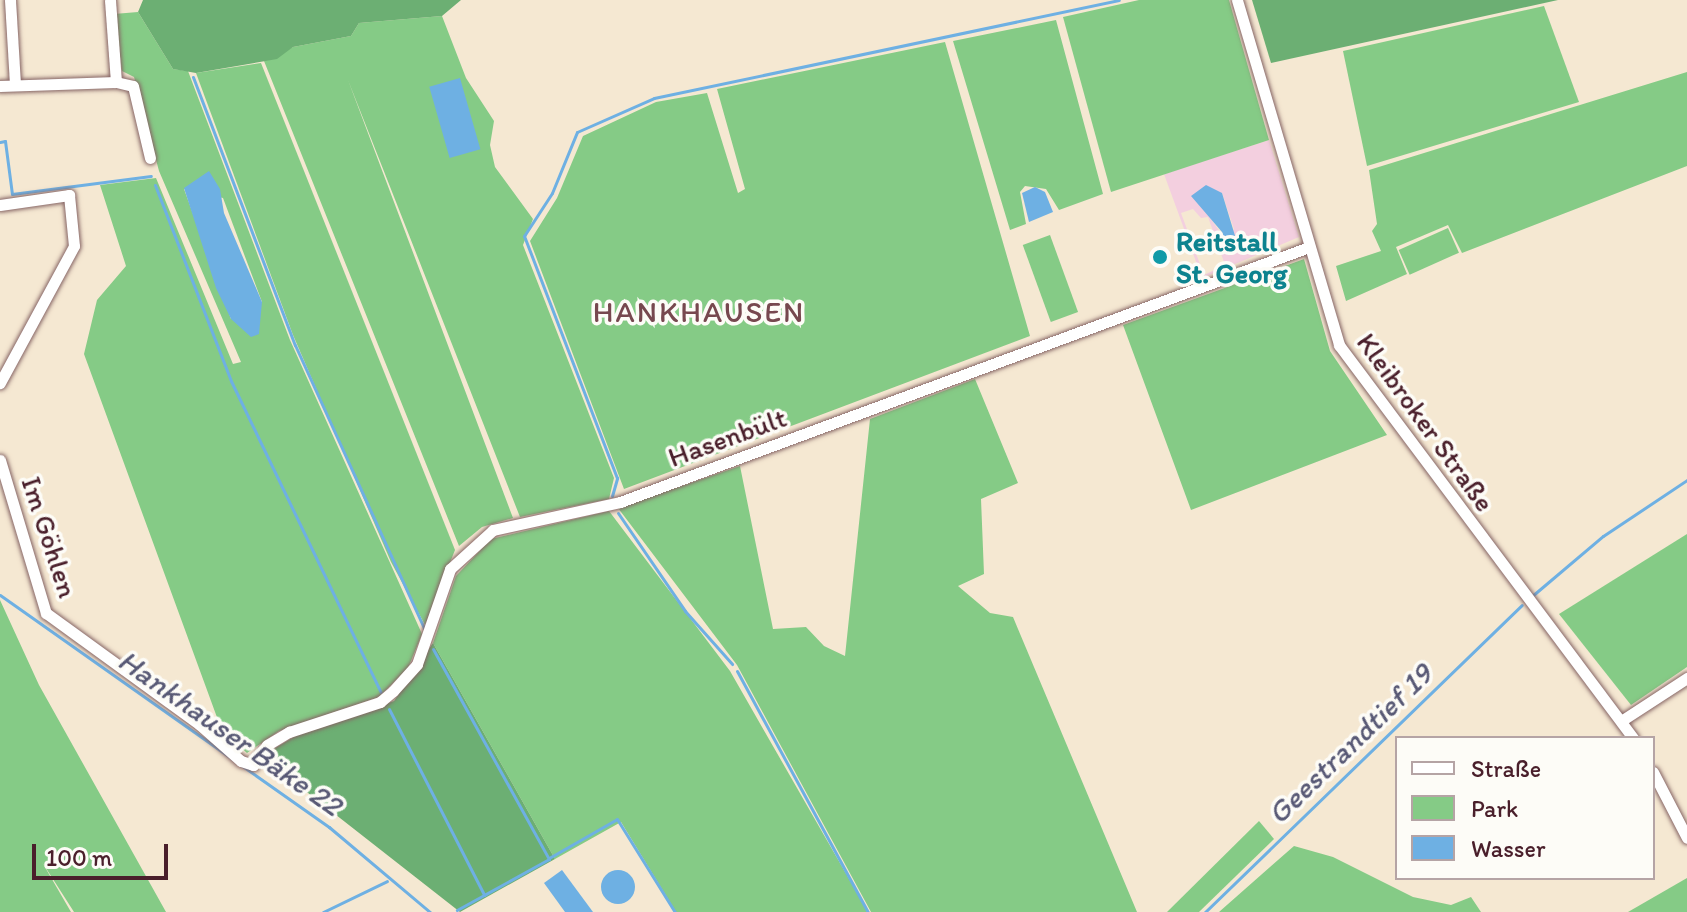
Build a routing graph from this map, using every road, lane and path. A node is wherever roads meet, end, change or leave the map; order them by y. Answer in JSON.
{"nodes":[{"id":1,"x":10,"y":0,"type":"edge"},
{"id":2,"x":110,"y":0,"type":"edge"},
{"id":3,"x":1237,"y":0,"type":"edge"},
{"id":4,"x":116,"y":82,"type":"junction"},
{"id":5,"x":15,"y":85,"type":"junction"},
{"id":6,"x":0,"y":86,"type":"edge"},
{"id":7,"x":150,"y":158,"type":"dead end"},
{"id":8,"x":0,"y":205,"type":"edge"},
{"id":9,"x":1309,"y":247,"type":"junction"},
{"id":10,"x":0,"y":383,"type":"edge"},
{"id":11,"x":0,"y":460,"type":"edge"},
{"id":12,"x":1687,"y":678,"type":"edge"},
{"id":13,"x":1621,"y":721,"type":"junction"},
{"id":14,"x":1632,"y":736,"type":"edge"},
{"id":15,"x":253,"y":765,"type":"joint"},
{"id":16,"x":1655,"y":776,"type":"edge"},
{"id":17,"x":1687,"y":838,"type":"edge"}],
"edges":[{"from":1,"to":5,"type":"street"},
{"from":2,"to":4,"type":"street"},
{"from":3,"to":9,"type":"street","name":"Kleibroker Straße"},
{"from":4,"to":5,"type":"street"},
{"from":4,"to":7,"type":"street"},
{"from":5,"to":6,"type":"street"},
{"from":8,"to":10,"type":"street"},
{"from":9,"to":13,"type":"street","name":"Kleibroker Straße"},
{"from":9,"to":15,"type":"street","name":"Hasenbült"},
{"from":11,"to":15,"type":"street","name":"Im Göhlen"},
{"from":12,"to":13,"type":"street"},
{"from":13,"to":14,"type":"street","name":"Kleibroker Straße"},
{"from":16,"to":17,"type":"street"}]}
